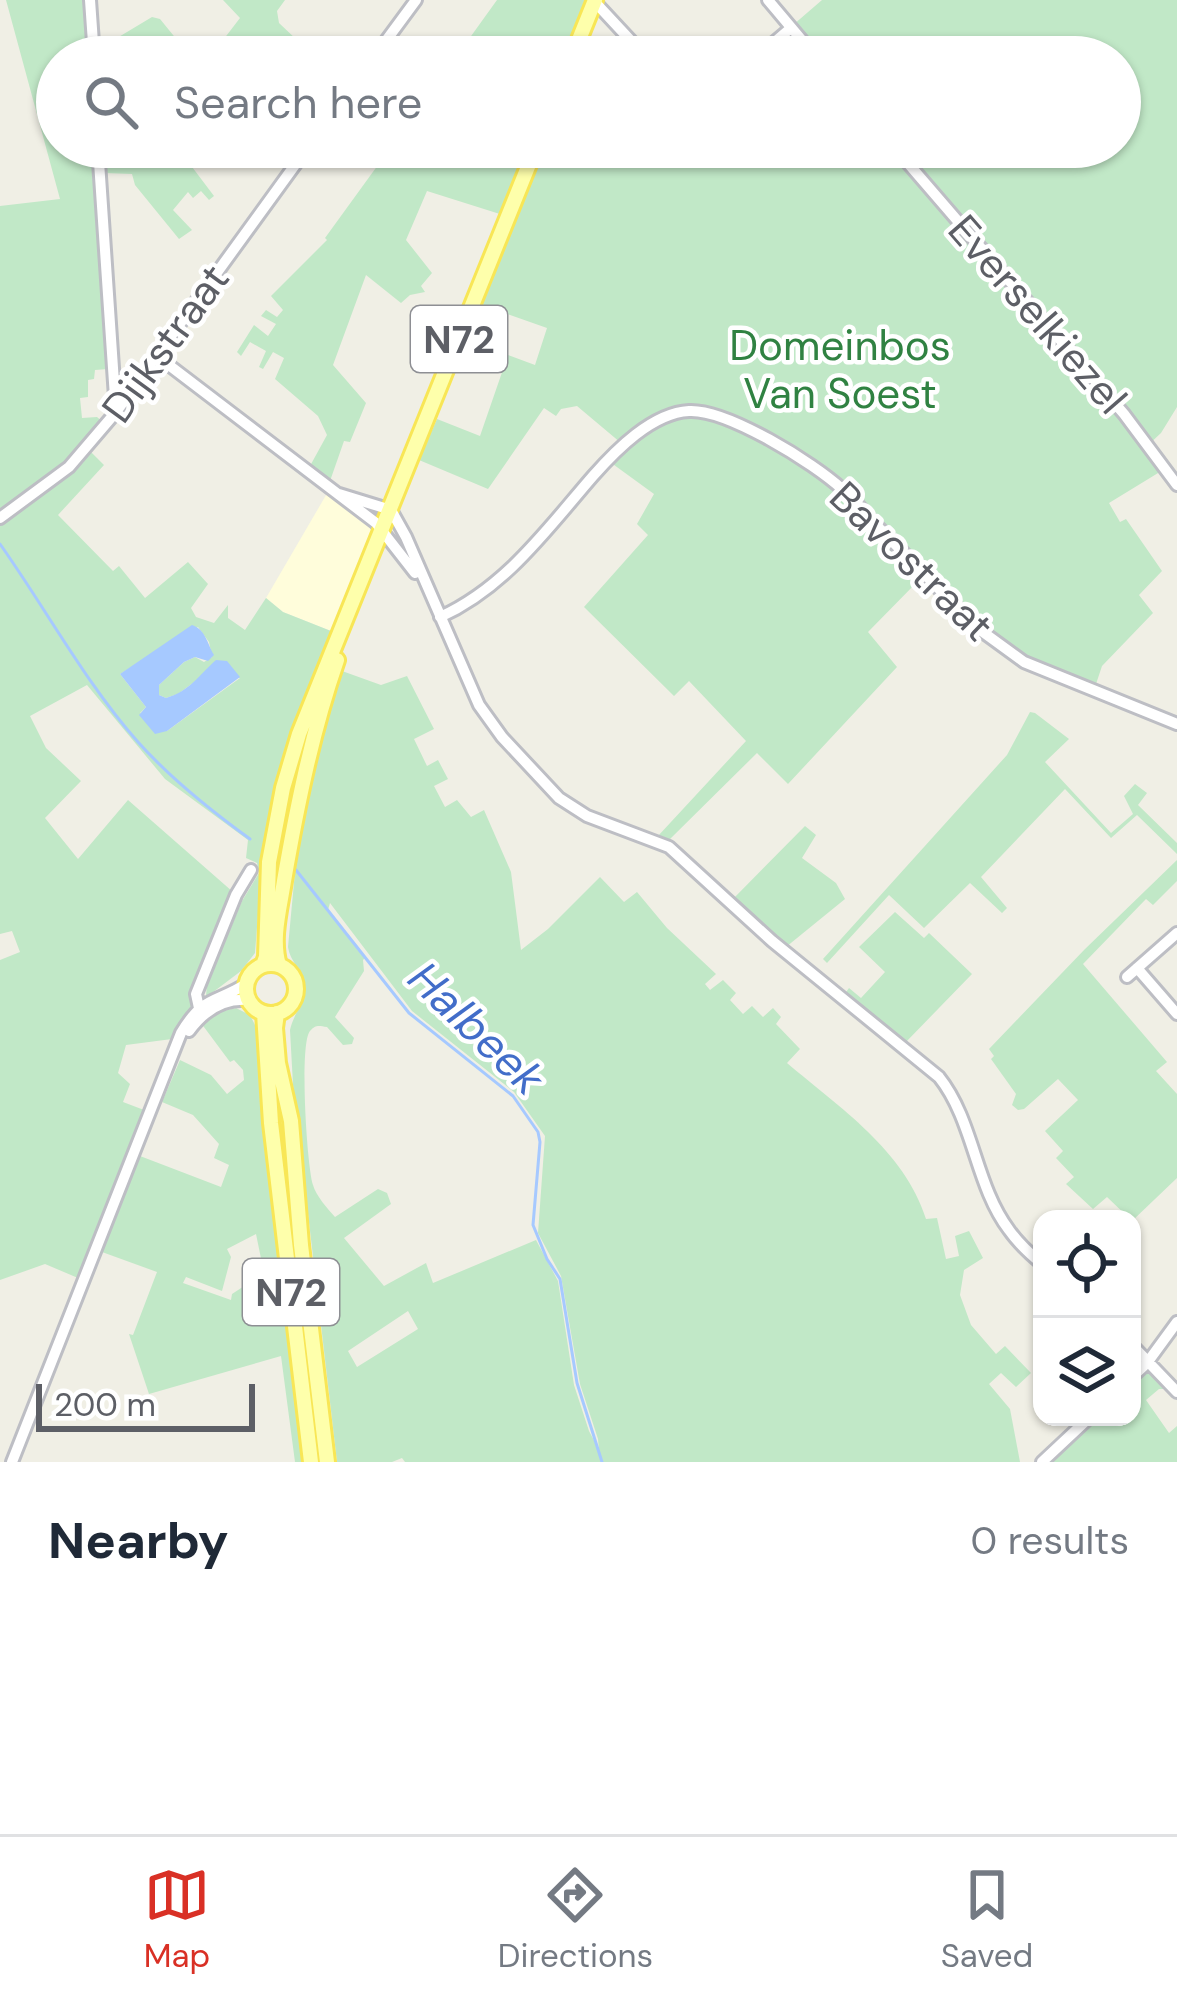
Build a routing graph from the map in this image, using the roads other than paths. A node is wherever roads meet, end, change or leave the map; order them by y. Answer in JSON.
{"nodes":[{"id":1,"x":90,"y":0,"type":"edge"},
{"id":2,"x":416,"y":0,"type":"edge"},
{"id":3,"x":767,"y":0,"type":"edge"},
{"id":4,"x":595,"y":1,"type":"edge"},
{"id":5,"x":791,"y":28,"type":"junction"},
{"id":6,"x":93,"y":36,"type":"edge"},
{"id":7,"x":389,"y":36,"type":"edge"},
{"id":8,"x":581,"y":36,"type":"edge"},
{"id":9,"x":627,"y":36,"type":"edge"},
{"id":10,"x":782,"y":36,"type":"edge"},
{"id":11,"x":798,"y":36,"type":"edge"},
{"id":12,"x":99,"y":168,"type":"edge"},
{"id":13,"x":293,"y":168,"type":"edge"},
{"id":14,"x":528,"y":168,"type":"edge"},
{"id":15,"x":912,"y":168,"type":"edge"},
{"id":16,"x":157,"y":356,"type":"junction"},
{"id":17,"x":116,"y":412,"type":"junction"},
{"id":18,"x":1177,"y":485,"type":"edge"},
{"id":19,"x":339,"y":494,"type":"junction"},
{"id":20,"x":391,"y":510,"type":"junction"},
{"id":21,"x":0,"y":518,"type":"edge"},
{"id":22,"x":383,"y":531,"type":"junction"},
{"id":23,"x":427,"y":590,"type":"junction"},
{"id":24,"x":440,"y":617,"type":"junction"},
{"id":25,"x":1177,"y":724,"type":"edge"},
{"id":26,"x":251,"y":870,"type":"dead end"},
{"id":27,"x":273,"y":916,"type":"junction"},
{"id":28,"x":1177,"y":933,"type":"edge"},
{"id":29,"x":262,"y":965,"type":"junction"},
{"id":30,"x":279,"y":965,"type":"junction"},
{"id":31,"x":247,"y":992,"type":"junction"},
{"id":32,"x":199,"y":1008,"type":"junction"},
{"id":33,"x":271,"y":1013,"type":"junction"},
{"id":34,"x":1177,"y":1014,"type":"edge"},
{"id":35,"x":174,"y":1054,"type":"junction"},
{"id":36,"x":1033,"y":1255,"type":"edge"},
{"id":37,"x":1177,"y":1322,"type":"edge"},
{"id":38,"x":1141,"y":1356,"type":"edge"},
{"id":39,"x":1147,"y":1363,"type":"junction"},
{"id":40,"x":1141,"y":1369,"type":"edge"},
{"id":41,"x":1177,"y":1392,"type":"edge"},
{"id":42,"x":1080,"y":1426,"type":"edge"},
{"id":43,"x":12,"y":1462,"type":"edge"},
{"id":44,"x":310,"y":1462,"type":"edge"},
{"id":45,"x":327,"y":1462,"type":"edge"},
{"id":46,"x":1042,"y":1462,"type":"edge"}],
"edges":[{"from":1,"to":6,"type":"street"},
{"from":2,"to":7,"type":"street"},
{"from":3,"to":5,"type":"street"},
{"from":4,"to":8,"type":"main road"},
{"from":4,"to":9,"type":"street"},
{"from":5,"to":10,"type":"street"},
{"from":5,"to":11,"type":"street"},
{"from":12,"to":17,"type":"street"},
{"from":13,"to":16,"type":"street","name":"Dijkstraat"},
{"from":14,"to":20,"type":"main road","number":"N72"},
{"from":15,"to":18,"type":"street","name":"Everselkiezel"},
{"from":16,"to":17,"type":"street","name":"Dijkstraat"},
{"from":16,"to":19,"type":"street"},
{"from":17,"to":21,"type":"street","name":"Dijkstraat"},
{"from":19,"to":20,"type":"street"},
{"from":19,"to":22,"type":"street"},
{"from":20,"to":22,"type":"main road","number":"N72"},
{"from":20,"to":23,"type":"street"},
{"from":22,"to":23,"type":"street"},
{"from":22,"to":27,"type":"main road","number":"N72"},
{"from":23,"to":24,"type":"street"},
{"from":24,"to":25,"type":"street","name":"Bavostraat"},
{"from":24,"to":36,"type":"street"},
{"from":26,"to":32,"type":"street"},
{"from":27,"to":29,"type":"main road","number":"N72"},
{"from":27,"to":30,"type":"main road","number":"N72"},
{"from":28,"to":34,"type":"street"},
{"from":29,"to":30,"type":"main road"},
{"from":29,"to":31,"type":"main road"},
{"from":30,"to":33,"type":"main road","number":"N72"},
{"from":31,"to":32,"type":"street"},
{"from":31,"to":33,"type":"main road"},
{"from":31,"to":35,"type":"street"},
{"from":32,"to":35,"type":"street"},
{"from":33,"to":44,"type":"main road","number":"N72"},
{"from":33,"to":45,"type":"main road","number":"N72"},
{"from":35,"to":43,"type":"street"},
{"from":37,"to":39,"type":"street"},
{"from":38,"to":39,"type":"street"},
{"from":39,"to":40,"type":"street"},
{"from":39,"to":41,"type":"street"},
{"from":42,"to":46,"type":"street"}]}
